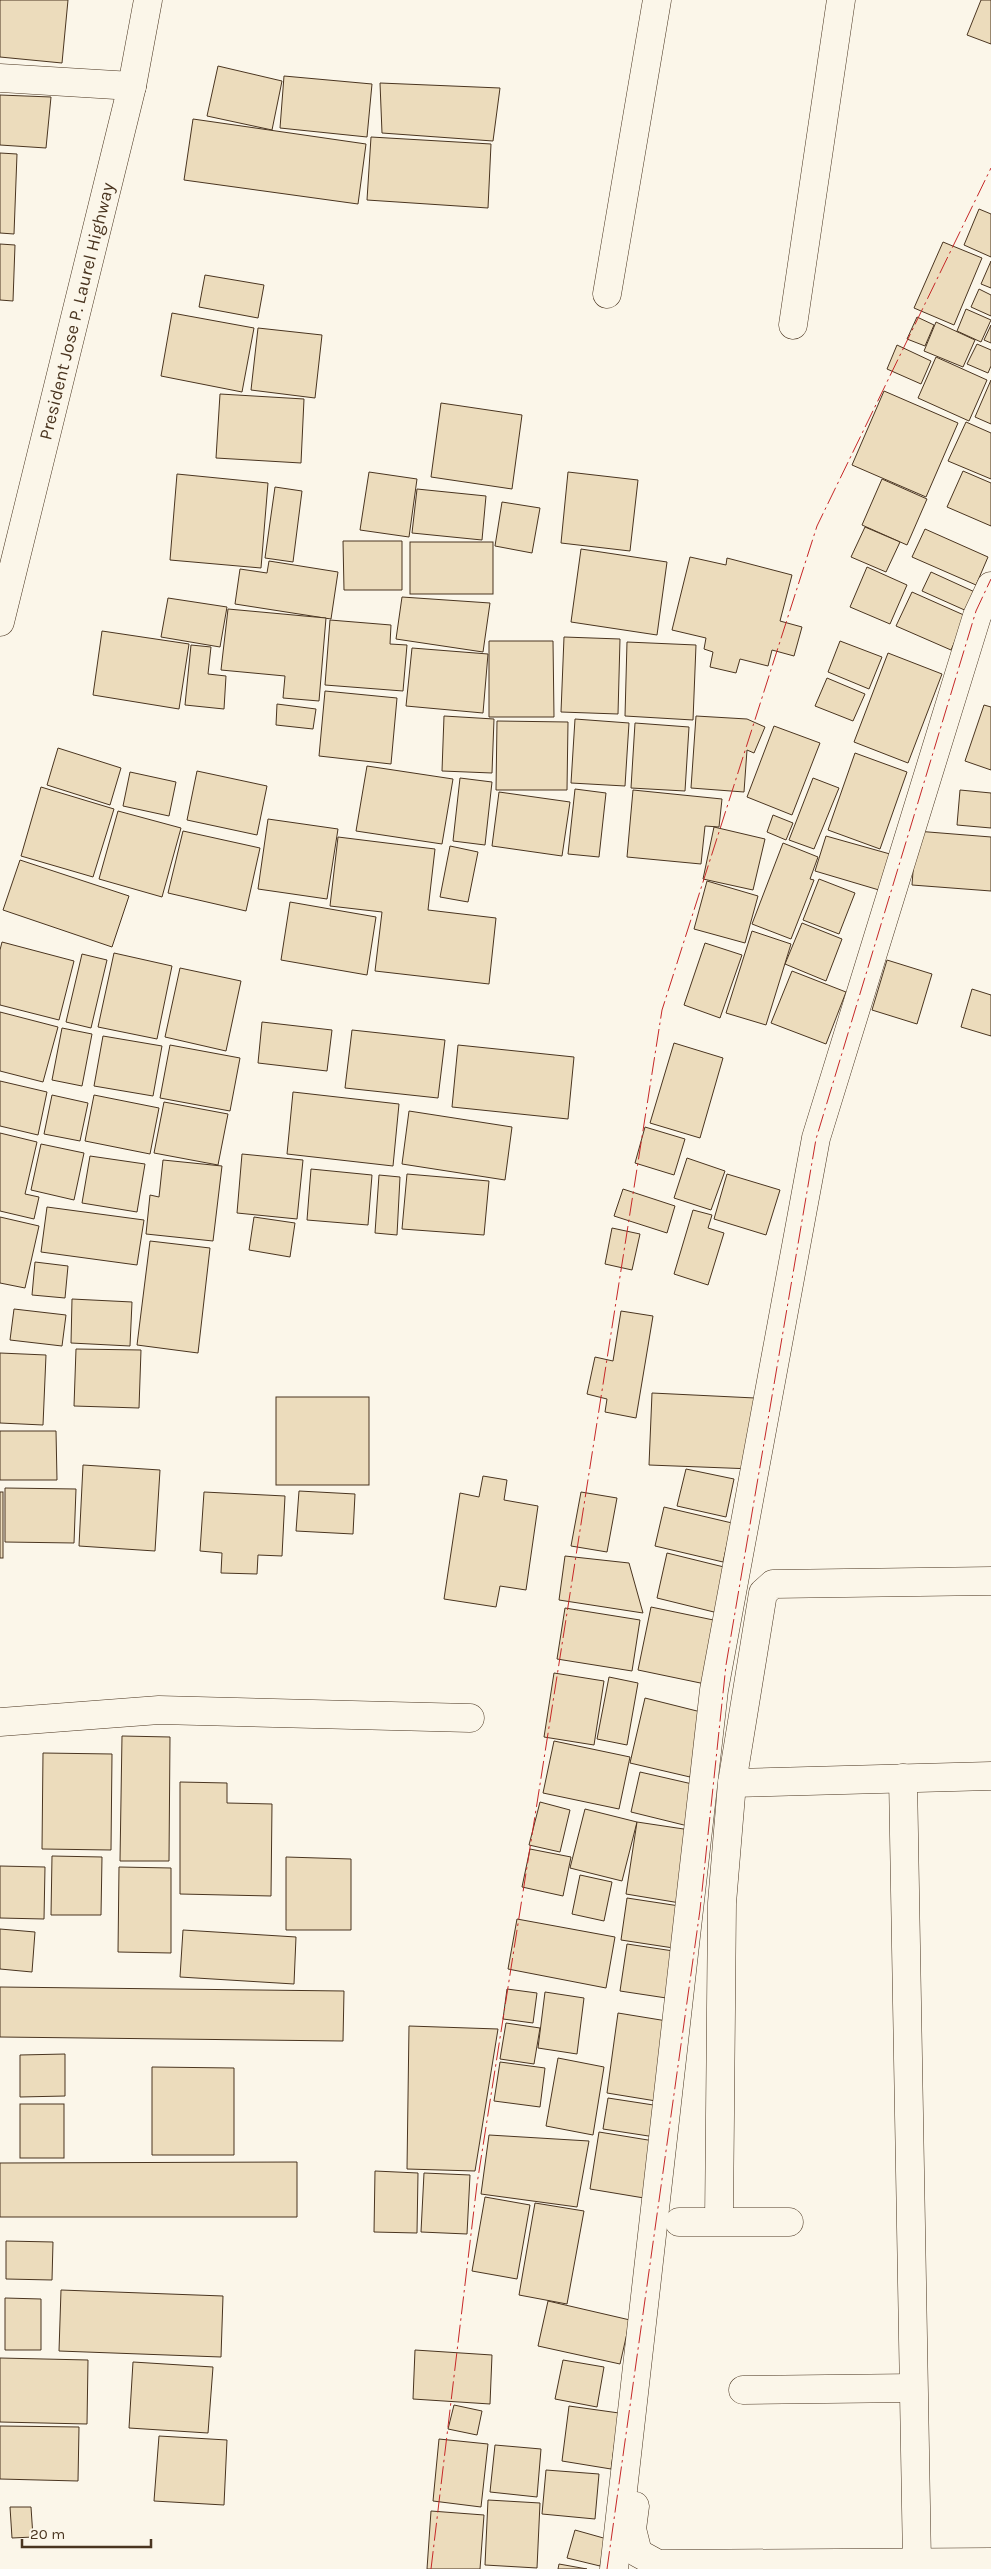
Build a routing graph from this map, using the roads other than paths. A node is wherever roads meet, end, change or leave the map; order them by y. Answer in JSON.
{"nodes":[{"id":1,"x":148,"y":0,"type":"edge"},
{"id":2,"x":657,"y":0,"type":"edge"},
{"id":3,"x":841,"y":0,"type":"edge"},
{"id":4,"x":0,"y":78,"type":"edge"},
{"id":5,"x":132,"y":86,"type":"junction"},
{"id":6,"x":607,"y":294,"type":"dead end"},
{"id":7,"x":793,"y":325,"type":"dead end"},
{"id":8,"x":991,"y":586,"type":"edge"},
{"id":9,"x":0,"y":622,"type":"edge"},
{"id":10,"x":991,"y":1581,"type":"edge"},
{"id":11,"x":470,"y":1718,"type":"dead end"},
{"id":12,"x":0,"y":1722,"type":"edge"},
{"id":13,"x":991,"y":1776,"type":"edge"},
{"id":14,"x":903,"y":1778,"type":"junction"},
{"id":15,"x":732,"y":1783,"type":"junction"},
{"id":16,"x":719,"y":2221,"type":"junction"},
{"id":17,"x":679,"y":2222,"type":"dead end"},
{"id":18,"x":789,"y":2222,"type":"dead end"},
{"id":19,"x":913,"y":2388,"type":"junction"},
{"id":20,"x":743,"y":2390,"type":"dead end"},
{"id":21,"x":644,"y":2439,"type":"dead end"},
{"id":22,"x":917,"y":2562,"type":"junction"},
{"id":23,"x":991,"y":2562,"type":"edge"},
{"id":24,"x":614,"y":2569,"type":"edge"}],
"edges":[{"from":1,"to":5,"type":"main road","name":"President Jose P. Laurel Highway"},
{"from":2,"to":6,"type":"main road"},
{"from":3,"to":7,"type":"main road"},
{"from":4,"to":5,"type":"main road"},
{"from":5,"to":9,"type":"main road","name":"President Jose P. Laurel Highway"},
{"from":8,"to":24,"type":"main road"},
{"from":10,"to":15,"type":"main road"},
{"from":11,"to":12,"type":"main road"},
{"from":13,"to":14,"type":"main road"},
{"from":14,"to":15,"type":"main road"},
{"from":14,"to":19,"type":"main road"},
{"from":15,"to":16,"type":"main road"},
{"from":16,"to":17,"type":"main road"},
{"from":16,"to":18,"type":"main road"},
{"from":19,"to":20,"type":"main road"},
{"from":19,"to":22,"type":"main road"},
{"from":21,"to":22,"type":"main road"},
{"from":22,"to":23,"type":"main road"}]}
